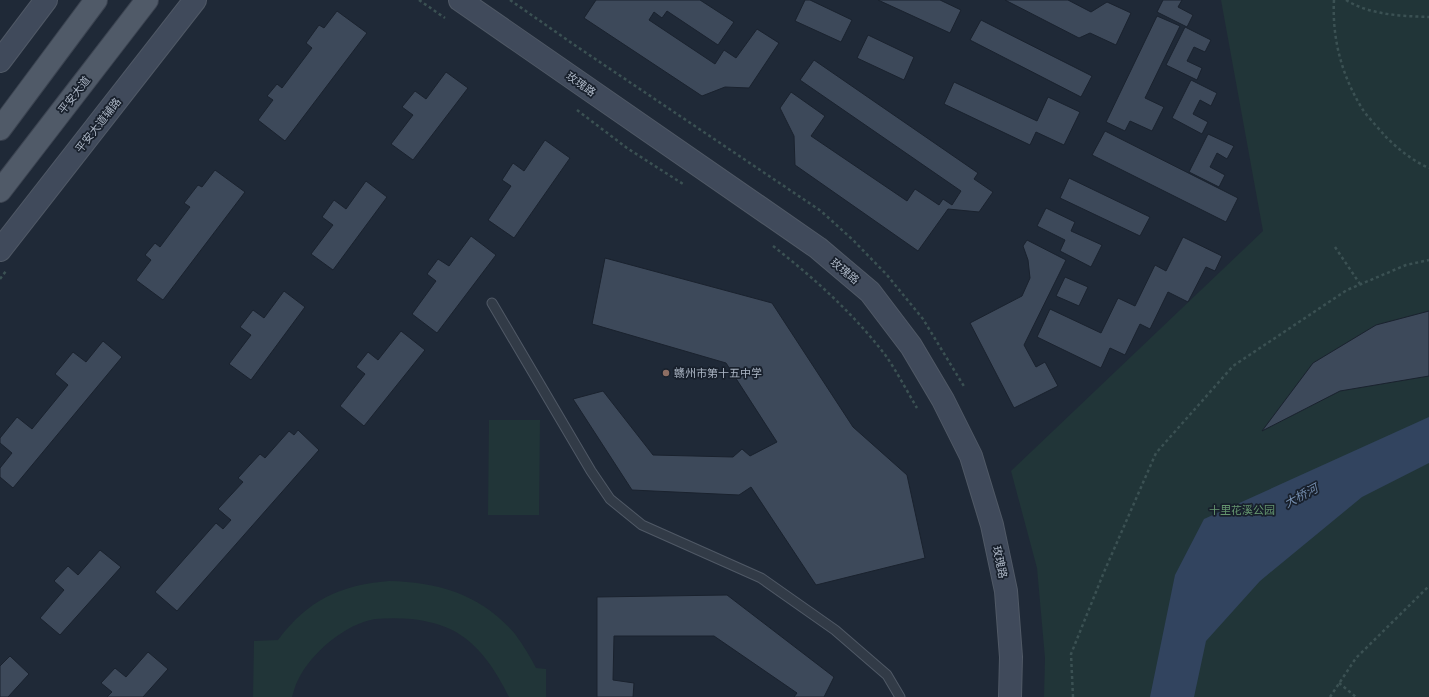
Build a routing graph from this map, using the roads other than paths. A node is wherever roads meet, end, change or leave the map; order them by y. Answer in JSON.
{"nodes":[{"id":1,"x":46,"y":0,"type":"edge"},
{"id":2,"x":96,"y":0,"type":"edge"},
{"id":3,"x":147,"y":0,"type":"edge"},
{"id":4,"x":195,"y":0,"type":"edge"},
{"id":5,"x":460,"y":0,"type":"edge"},
{"id":6,"x":0,"y":61,"type":"edge"},
{"id":7,"x":0,"y":129,"type":"edge"},
{"id":8,"x":0,"y":191,"type":"edge"},
{"id":9,"x":0,"y":250,"type":"edge"},
{"id":10,"x":492,"y":303,"type":"dead end"},
{"id":11,"x":900,"y":697,"type":"edge"},
{"id":12,"x":1010,"y":697,"type":"edge"}],
"edges":[{"from":1,"to":6,"type":"street"},
{"from":2,"to":7,"type":"main road"},
{"from":3,"to":8,"type":"main road","name":"平安大道"},
{"from":4,"to":9,"type":"street","name":"平安大道辅路"},
{"from":5,"to":12,"type":"street","name":"玫瑰路"},
{"from":10,"to":11,"type":"lane"}]}
